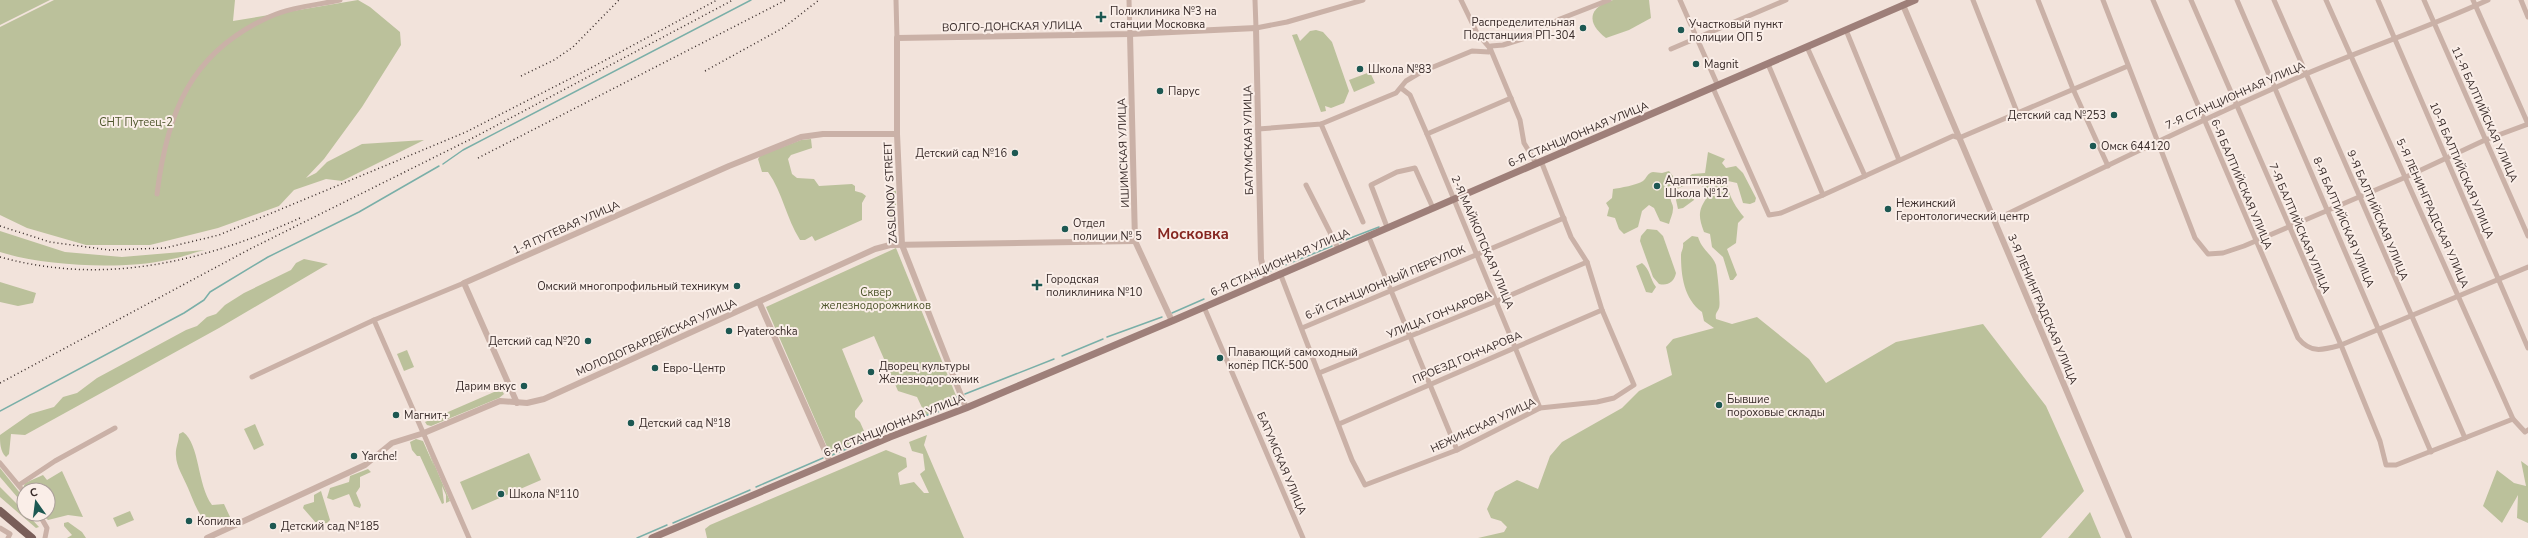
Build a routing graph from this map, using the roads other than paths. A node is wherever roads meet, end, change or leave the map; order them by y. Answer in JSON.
{"nodes":[{"id":1,"x":340,"y":0,"type":"edge"},
{"id":2,"x":896,"y":0,"type":"edge"},
{"id":3,"x":1129,"y":0,"type":"edge"},
{"id":4,"x":1255,"y":0,"type":"edge"},
{"id":5,"x":1363,"y":0,"type":"edge"},
{"id":6,"x":1461,"y":0,"type":"edge"},
{"id":7,"x":1609,"y":0,"type":"edge"},
{"id":8,"x":1680,"y":0,"type":"edge"},
{"id":9,"x":1786,"y":0,"type":"edge"},
{"id":10,"x":1915,"y":0,"type":"edge"},
{"id":11,"x":1973,"y":0,"type":"edge"},
{"id":12,"x":2038,"y":0,"type":"edge"},
{"id":13,"x":2103,"y":0,"type":"edge"},
{"id":14,"x":2153,"y":0,"type":"edge"},
{"id":15,"x":2191,"y":0,"type":"edge"},
{"id":16,"x":2237,"y":0,"type":"edge"},
{"id":17,"x":2274,"y":0,"type":"edge"},
{"id":18,"x":2326,"y":0,"type":"edge"},
{"id":19,"x":2378,"y":0,"type":"edge"},
{"id":20,"x":2424,"y":0,"type":"edge"},
{"id":21,"x":2473,"y":0,"type":"edge"},
{"id":22,"x":2488,"y":0,"type":"edge"},
{"id":23,"x":2521,"y":0,"type":"edge"},
{"id":24,"x":1902,"y":2,"type":"edge"},
{"id":25,"x":2475,"y":6,"type":"junction"},
{"id":26,"x":2528,"y":17,"type":"edge"},
{"id":27,"x":2434,"y":23,"type":"junction"},
{"id":28,"x":1256,"y":28,"type":"junction"},
{"id":29,"x":1846,"y":30,"type":"junction"},
{"id":30,"x":1130,"y":34,"type":"junction"},
{"id":31,"x":897,"y":38,"type":"junction"},
{"id":32,"x":1697,"y":38,"type":"junction"},
{"id":33,"x":2395,"y":40,"type":"junction"},
{"id":34,"x":1807,"y":47,"type":"junction"},
{"id":35,"x":1490,"y":48,"type":"junction"},
{"id":36,"x":1671,"y":49,"type":"dead end"},
{"id":37,"x":2351,"y":56,"type":"junction"},
{"id":38,"x":1768,"y":64,"type":"junction"},
{"id":39,"x":2128,"y":66,"type":"junction"},
{"id":40,"x":2306,"y":74,"type":"junction"},
{"id":41,"x":1715,"y":87,"type":"junction"},
{"id":42,"x":1401,"y":88,"type":"junction"},
{"id":43,"x":2275,"y":88,"type":"junction"},
{"id":44,"x":2073,"y":89,"type":"junction"},
{"id":45,"x":1511,"y":98,"type":"junction"},
{"id":46,"x":2237,"y":105,"type":"junction"},
{"id":47,"x":2017,"y":112,"type":"junction"},
{"id":48,"x":2204,"y":120,"type":"junction"},
{"id":49,"x":1321,"y":124,"type":"junction"},
{"id":50,"x":2528,"y":124,"type":"edge"},
{"id":51,"x":1258,"y":129,"type":"junction"},
{"id":52,"x":897,"y":134,"type":"junction"},
{"id":53,"x":1427,"y":134,"type":"junction"},
{"id":54,"x":1959,"y":138,"type":"junction"},
{"id":55,"x":2159,"y":140,"type":"junction"},
{"id":56,"x":2485,"y":140,"type":"junction"},
{"id":57,"x":2445,"y":158,"type":"junction"},
{"id":58,"x":1899,"y":160,"type":"junction"},
{"id":59,"x":1539,"y":162,"type":"junction"},
{"id":60,"x":2108,"y":166,"type":"junction"},
{"id":61,"x":1865,"y":176,"type":"junction"},
{"id":62,"x":2406,"y":177,"type":"junction"},
{"id":63,"x":1306,"y":185,"type":"dead end"},
{"id":64,"x":157,"y":194,"type":"dead end"},
{"id":65,"x":1823,"y":195,"type":"junction"},
{"id":66,"x":2360,"y":196,"type":"junction"},
{"id":67,"x":1453,"y":199,"type":"junction"},
{"id":68,"x":1433,"y":208,"type":"junction"},
{"id":69,"x":2328,"y":210,"type":"junction"},
{"id":70,"x":1564,"y":218,"type":"junction"},
{"id":71,"x":1995,"y":220,"type":"junction"},
{"id":72,"x":1363,"y":222,"type":"dead end"},
{"id":73,"x":2289,"y":226,"type":"junction"},
{"id":74,"x":1387,"y":228,"type":"junction"},
{"id":75,"x":1368,"y":235,"type":"junction"},
{"id":76,"x":2528,"y":236,"type":"edge"},
{"id":77,"x":1135,"y":241,"type":"junction"},
{"id":78,"x":2256,"y":241,"type":"junction"},
{"id":79,"x":902,"y":245,"type":"junction"},
{"id":80,"x":1338,"y":248,"type":"junction"},
{"id":81,"x":1476,"y":254,"type":"junction"},
{"id":82,"x":1587,"y":262,"type":"junction"},
{"id":83,"x":2528,"y":267,"type":"edge"},
{"id":84,"x":1280,"y":273,"type":"junction"},
{"id":85,"x":1266,"y":279,"type":"junction"},
{"id":86,"x":2498,"y":280,"type":"junction"},
{"id":87,"x":464,"y":283,"type":"junction"},
{"id":88,"x":1390,"y":290,"type":"junction"},
{"id":89,"x":2459,"y":297,"type":"junction"},
{"id":90,"x":1497,"y":301,"type":"junction"},
{"id":91,"x":759,"y":302,"type":"junction"},
{"id":92,"x":1204,"y":307,"type":"junction"},
{"id":93,"x":1602,"y":310,"type":"junction"},
{"id":94,"x":2410,"y":315,"type":"junction"},
{"id":95,"x":374,"y":320,"type":"junction"},
{"id":96,"x":1172,"y":322,"type":"junction"},
{"id":97,"x":1302,"y":328,"type":"junction"},
{"id":98,"x":2380,"y":330,"type":"junction"},
{"id":99,"x":1410,"y":337,"type":"junction"},
{"id":100,"x":2341,"y":346,"type":"junction"},
{"id":101,"x":1516,"y":347,"type":"junction"},
{"id":102,"x":2528,"y":348,"type":"edge"},
{"id":103,"x":1319,"y":373,"type":"junction"},
{"id":104,"x":252,"y":377,"type":"dead end"},
{"id":105,"x":1430,"y":384,"type":"junction"},
{"id":106,"x":517,"y":403,"type":"junction"},
{"id":107,"x":966,"y":408,"type":"junction"},
{"id":108,"x":1540,"y":408,"type":"junction"},
{"id":109,"x":2513,"y":419,"type":"junction"},
{"id":110,"x":1339,"y":424,"type":"junction"},
{"id":111,"x":116,"y":428,"type":"dead end"},
{"id":112,"x":2526,"y":431,"type":"edge"},
{"id":113,"x":424,"y":433,"type":"junction"},
{"id":114,"x":2465,"y":438,"type":"junction"},
{"id":115,"x":1457,"y":450,"type":"junction"},
{"id":116,"x":2431,"y":452,"type":"junction"},
{"id":117,"x":830,"y":462,"type":"junction"},
{"id":118,"x":0,"y":463,"type":"edge"},
{"id":119,"x":16,"y":482,"type":"edge"},
{"id":120,"x":24,"y":482,"type":"edge"},
{"id":121,"x":0,"y":511,"type":"edge"},
{"id":122,"x":44,"y":522,"type":"edge"},
{"id":123,"x":0,"y":528,"type":"edge"},
{"id":124,"x":9,"y":536,"type":"edge"},
{"id":125,"x":32,"y":538,"type":"edge"},
{"id":126,"x":45,"y":538,"type":"edge"},
{"id":127,"x":207,"y":538,"type":"edge"},
{"id":128,"x":469,"y":538,"type":"edge"},
{"id":129,"x":652,"y":538,"type":"edge"},
{"id":130,"x":1303,"y":538,"type":"edge"},
{"id":131,"x":2129,"y":538,"type":"edge"}],
"edges":[{"from":1,"to":64,"type":"street"},
{"from":2,"to":31,"type":"street"},
{"from":3,"to":30,"type":"street","name":"ИШИМСКАЯ УЛИЦА"},
{"from":4,"to":28,"type":"street","name":"БАТУМСКАЯ УЛИЦА"},
{"from":5,"to":28,"type":"street","name":"ВОЛГО-ДОНСКАЯ УЛИЦА"},
{"from":6,"to":35,"type":"street"},
{"from":7,"to":35,"type":"street"},
{"from":8,"to":32,"type":"street"},
{"from":9,"to":32,"type":"street"},
{"from":10,"to":24,"type":"main road","name":"6-Я СТАНЦИОННАЯ УЛИЦА"},
{"from":11,"to":47,"type":"street"},
{"from":12,"to":44,"type":"street"},
{"from":13,"to":39,"type":"street"},
{"from":14,"to":48,"type":"street","name":"6-Я БАЛТИЙСКАЯ УЛИЦА"},
{"from":15,"to":46,"type":"street","name":"7-Я БАЛТИЙСКАЯ УЛИЦА"},
{"from":16,"to":43,"type":"street","name":"8-Я БАЛТИЙСКАЯ УЛИЦА"},
{"from":17,"to":40,"type":"street","name":"9-Я БАЛТИЙСКАЯ УЛИЦА"},
{"from":18,"to":37,"type":"street","name":"5-Я ЛЕНИНГРАДСКАЯ УЛИЦА"},
{"from":19,"to":33,"type":"street","name":"10-Я БАЛТИЙСКАЯ УЛИЦА"},
{"from":20,"to":27,"type":"street","name":"11-Я БАЛТИЙСКАЯ УЛИЦА"},
{"from":21,"to":25,"type":"street"},
{"from":22,"to":25,"type":"street","name":"7-Я СТАНЦИОННАЯ УЛИЦА"},
{"from":23,"to":26,"type":"street"},
{"from":24,"to":29,"type":"main road","name":"6-Я СТАНЦИОННАЯ УЛИЦА"},
{"from":24,"to":54,"type":"street","name":"3-Я ЛЕНИНГРАДСКАЯ УЛИЦА"},
{"from":25,"to":27,"type":"street","name":"7-Я СТАНЦИОННАЯ УЛИЦА"},
{"from":25,"to":50,"type":"street"},
{"from":27,"to":33,"type":"street","name":"7-Я СТАНЦИОННАЯ УЛИЦА"},
{"from":27,"to":56,"type":"street","name":"11-Я БАЛТИЙСКАЯ УЛИЦА"},
{"from":28,"to":30,"type":"street","name":"ВОЛГО-ДОНСКАЯ УЛИЦА"},
{"from":28,"to":51,"type":"street","name":"БАТУМСКАЯ УЛИЦА"},
{"from":29,"to":34,"type":"main road","name":"6-Я СТАНЦИОННАЯ УЛИЦА"},
{"from":29,"to":58,"type":"street"},
{"from":30,"to":31,"type":"street","name":"ВОЛГО-ДОНСКАЯ УЛИЦА"},
{"from":30,"to":77,"type":"street","name":"ИШИМСКАЯ УЛИЦА"},
{"from":31,"to":52,"type":"street","name":"ZASLONOV STREET"},
{"from":32,"to":36,"type":"street"},
{"from":32,"to":41,"type":"street"},
{"from":33,"to":37,"type":"street","name":"7-Я СТАНЦИОННАЯ УЛИЦА"},
{"from":33,"to":57,"type":"street","name":"10-Я БАЛТИЙСКАЯ УЛИЦА"},
{"from":34,"to":38,"type":"main road","name":"6-Я СТАНЦИОННАЯ УЛИЦА"},
{"from":34,"to":61,"type":"street"},
{"from":35,"to":42,"type":"street"},
{"from":35,"to":45,"type":"street"},
{"from":37,"to":40,"type":"street","name":"7-Я СТАНЦИОННАЯ УЛИЦА"},
{"from":37,"to":62,"type":"street","name":"5-Я ЛЕНИНГРАДСКАЯ УЛИЦА"},
{"from":38,"to":41,"type":"main road","name":"6-Я СТАНЦИОННАЯ УЛИЦА"},
{"from":38,"to":65,"type":"street"},
{"from":39,"to":44,"type":"street"},
{"from":39,"to":55,"type":"street"},
{"from":40,"to":43,"type":"street","name":"7-Я СТАНЦИОННАЯ УЛИЦА"},
{"from":40,"to":66,"type":"street","name":"9-Я БАЛТИЙСКАЯ УЛИЦА"},
{"from":41,"to":59,"type":"main road","name":"6-Я СТАНЦИОННАЯ УЛИЦА"},
{"from":41,"to":65,"type":"street"},
{"from":42,"to":49,"type":"street"},
{"from":42,"to":53,"type":"street","name":"2-Я МАЙКОПСКАЯ УЛИЦА"},
{"from":43,"to":46,"type":"street","name":"7-Я СТАНЦИОННАЯ УЛИЦА"},
{"from":43,"to":69,"type":"street","name":"8-Я БАЛТИЙСКАЯ УЛИЦА"},
{"from":44,"to":47,"type":"street"},
{"from":44,"to":60,"type":"street"},
{"from":45,"to":53,"type":"street"},
{"from":45,"to":59,"type":"street"},
{"from":46,"to":48,"type":"street","name":"7-Я СТАНЦИОННАЯ УЛИЦА"},
{"from":46,"to":73,"type":"street","name":"7-Я БАЛТИЙСКАЯ УЛИЦА"},
{"from":47,"to":54,"type":"street"},
{"from":48,"to":55,"type":"street","name":"7-Я СТАНЦИОННАЯ УЛИЦА"},
{"from":48,"to":78,"type":"street","name":"6-Я БАЛТИЙСКАЯ УЛИЦА"},
{"from":49,"to":51,"type":"street"},
{"from":49,"to":72,"type":"street"},
{"from":50,"to":56,"type":"street"},
{"from":51,"to":85,"type":"street","name":"БАТУМСКАЯ УЛИЦА"},
{"from":52,"to":79,"type":"street","name":"ZASLONOV STREET"},
{"from":52,"to":87,"type":"street","name":"1-Я ПУТЕВАЯ УЛИЦА"},
{"from":53,"to":67,"type":"street","name":"2-Я МАЙКОПСКАЯ УЛИЦА"},
{"from":54,"to":58,"type":"street"},
{"from":54,"to":71,"type":"street","name":"3-Я ЛЕНИНГРАДСКАЯ УЛИЦА"},
{"from":55,"to":60,"type":"street","name":"7-Я СТАНЦИОННАЯ УЛИЦА"},
{"from":55,"to":78,"type":"street"},
{"from":56,"to":57,"type":"street"},
{"from":56,"to":76,"type":"street","name":"11-Я БАЛТИЙСКАЯ УЛИЦА"},
{"from":57,"to":62,"type":"street"},
{"from":57,"to":86,"type":"street","name":"10-Я БАЛТИЙСКАЯ УЛИЦА"},
{"from":58,"to":61,"type":"street"},
{"from":59,"to":67,"type":"main road","name":"6-Я СТАНЦИОННАЯ УЛИЦА"},
{"from":59,"to":70,"type":"street"},
{"from":60,"to":71,"type":"street","name":"7-Я СТАНЦИОННАЯ УЛИЦА"},
{"from":61,"to":65,"type":"street"},
{"from":62,"to":66,"type":"street"},
{"from":62,"to":89,"type":"street","name":"5-Я ЛЕНИНГРАДСКАЯ УЛИЦА"},
{"from":63,"to":80,"type":"street"},
{"from":66,"to":69,"type":"street"},
{"from":66,"to":94,"type":"street","name":"9-Я БАЛТИЙСКАЯ УЛИЦА"},
{"from":67,"to":68,"type":"main road","name":"6-Я СТАНЦИОННАЯ УЛИЦА"},
{"from":67,"to":81,"type":"street","name":"2-Я МАЙКОПСКАЯ УЛИЦА"},
{"from":68,"to":74,"type":"main road","name":"6-Я СТАНЦИОННАЯ УЛИЦА"},
{"from":68,"to":74,"type":"street"},
{"from":69,"to":73,"type":"street"},
{"from":69,"to":98,"type":"street","name":"8-Я БАЛТИЙСКАЯ УЛИЦА"},
{"from":70,"to":81,"type":"street","name":"6-Й СТАНЦИОННЫЙ ПЕРЕУЛОК"},
{"from":70,"to":82,"type":"street"},
{"from":71,"to":131,"type":"street","name":"3-Я ЛЕНИНГРАДСКАЯ УЛИЦА"},
{"from":73,"to":78,"type":"street"},
{"from":73,"to":100,"type":"street","name":"7-Я БАЛТИЙСКАЯ УЛИЦА"},
{"from":74,"to":75,"type":"main road","name":"6-Я СТАНЦИОННАЯ УЛИЦА"},
{"from":75,"to":80,"type":"main road","name":"6-Я СТАНЦИОННАЯ УЛИЦА"},
{"from":75,"to":88,"type":"street"},
{"from":77,"to":79,"type":"street","name":"МОЛОДОГВАРДЕЙСКАЯ УЛИЦА"},
{"from":77,"to":96,"type":"street","name":"ИШИМСКАЯ УЛИЦА"},
{"from":78,"to":100,"type":"street","name":"6-Я БАЛТИЙСКАЯ УЛИЦА"},
{"from":79,"to":91,"type":"street","name":"МОЛОДОГВАРДЕЙСКАЯ УЛИЦА"},
{"from":79,"to":107,"type":"street","name":"ZASLONOV STREET"},
{"from":80,"to":84,"type":"main road","name":"6-Я СТАНЦИОННАЯ УЛИЦА"},
{"from":81,"to":88,"type":"street","name":"6-Й СТАНЦИОННЫЙ ПЕРЕУЛОК"},
{"from":81,"to":90,"type":"street","name":"2-Я МАЙКОПСКАЯ УЛИЦА"},
{"from":82,"to":90,"type":"street","name":"УЛИЦА ГОНЧАРОВА"},
{"from":82,"to":93,"type":"street"},
{"from":83,"to":86,"type":"street"},
{"from":84,"to":85,"type":"main road","name":"6-Я СТАНЦИОННАЯ УЛИЦА"},
{"from":84,"to":97,"type":"street"},
{"from":85,"to":92,"type":"main road","name":"6-Я СТАНЦИОННАЯ УЛИЦА"},
{"from":86,"to":89,"type":"street"},
{"from":86,"to":102,"type":"street","name":"10-Я БАЛТИЙСКАЯ УЛИЦА"},
{"from":87,"to":95,"type":"street","name":"1-Я ПУТЕВАЯ УЛИЦА"},
{"from":87,"to":106,"type":"street"},
{"from":88,"to":97,"type":"street","name":"6-Й СТАНЦИОННЫЙ ПЕРЕУЛОК"},
{"from":88,"to":99,"type":"street"},
{"from":89,"to":94,"type":"street"},
{"from":89,"to":109,"type":"street","name":"5-Я ЛЕНИНГРАДСКАЯ УЛИЦА"},
{"from":90,"to":99,"type":"street","name":"УЛИЦА ГОНЧАРОВА"},
{"from":90,"to":101,"type":"street","name":"2-Я МАЙКОПСКАЯ УЛИЦА"},
{"from":91,"to":106,"type":"street","name":"МОЛОДОГВАРДЕЙСКАЯ УЛИЦА"},
{"from":91,"to":117,"type":"street"},
{"from":92,"to":96,"type":"main road","name":"6-Я СТАНЦИОННАЯ УЛИЦА"},
{"from":92,"to":130,"type":"street","name":"БАТУМСКАЯ УЛИЦА"},
{"from":93,"to":101,"type":"street","name":"ПРОЕЗД ГОНЧАРОВА"},
{"from":93,"to":108,"type":"street","name":"НЕЖИНСКАЯ УЛИЦА"},
{"from":94,"to":98,"type":"street"},
{"from":94,"to":114,"type":"street","name":"9-Я БАЛТИЙСКАЯ УЛИЦА"},
{"from":95,"to":104,"type":"street","name":"1-Я ПУТЕВАЯ УЛИЦА"},
{"from":95,"to":113,"type":"street"},
{"from":96,"to":107,"type":"main road","name":"6-Я СТАНЦИОННАЯ УЛИЦА"},
{"from":97,"to":103,"type":"street"},
{"from":98,"to":100,"type":"street"},
{"from":98,"to":116,"type":"street","name":"8-Я БАЛТИЙСКАЯ УЛИЦА"},
{"from":99,"to":103,"type":"street","name":"УЛИЦА ГОНЧАРОВА"},
{"from":99,"to":105,"type":"street"},
{"from":100,"to":116,"type":"street","name":"7-Я БАЛТИЙСКАЯ УЛИЦА"},
{"from":101,"to":105,"type":"street","name":"ПРОЕЗД ГОНЧАРОВА"},
{"from":101,"to":108,"type":"street","name":"2-Я МАЙКОПСКАЯ УЛИЦА"},
{"from":103,"to":110,"type":"street"},
{"from":105,"to":110,"type":"street","name":"ПРОЕЗД ГОНЧАРОВА"},
{"from":105,"to":115,"type":"street"},
{"from":106,"to":113,"type":"street","name":"МОЛОДОГВАРДЕЙСКАЯ УЛИЦА"},
{"from":107,"to":117,"type":"main road","name":"6-Я СТАНЦИОННАЯ УЛИЦА"},
{"from":108,"to":115,"type":"street","name":"НЕЖИНСКАЯ УЛИЦА"},
{"from":109,"to":112,"type":"street","name":"5-Я ЛЕНИНГРАДСКАЯ УЛИЦА"},
{"from":109,"to":114,"type":"street"},
{"from":110,"to":115,"type":"street","name":"НЕЖИНСКАЯ УЛИЦА"},
{"from":111,"to":120,"type":"street"},
{"from":113,"to":127,"type":"street","name":"МОЛОДОГВАРДЕЙСКАЯ УЛИЦА"},
{"from":113,"to":128,"type":"street"},
{"from":114,"to":116,"type":"street"},
{"from":117,"to":129,"type":"main road","name":"6-Я СТАНЦИОННАЯ УЛИЦА"},
{"from":118,"to":119,"type":"street"},
{"from":121,"to":125,"type":"main road"},
{"from":122,"to":126,"type":"street"},
{"from":123,"to":124,"type":"street"}]}
